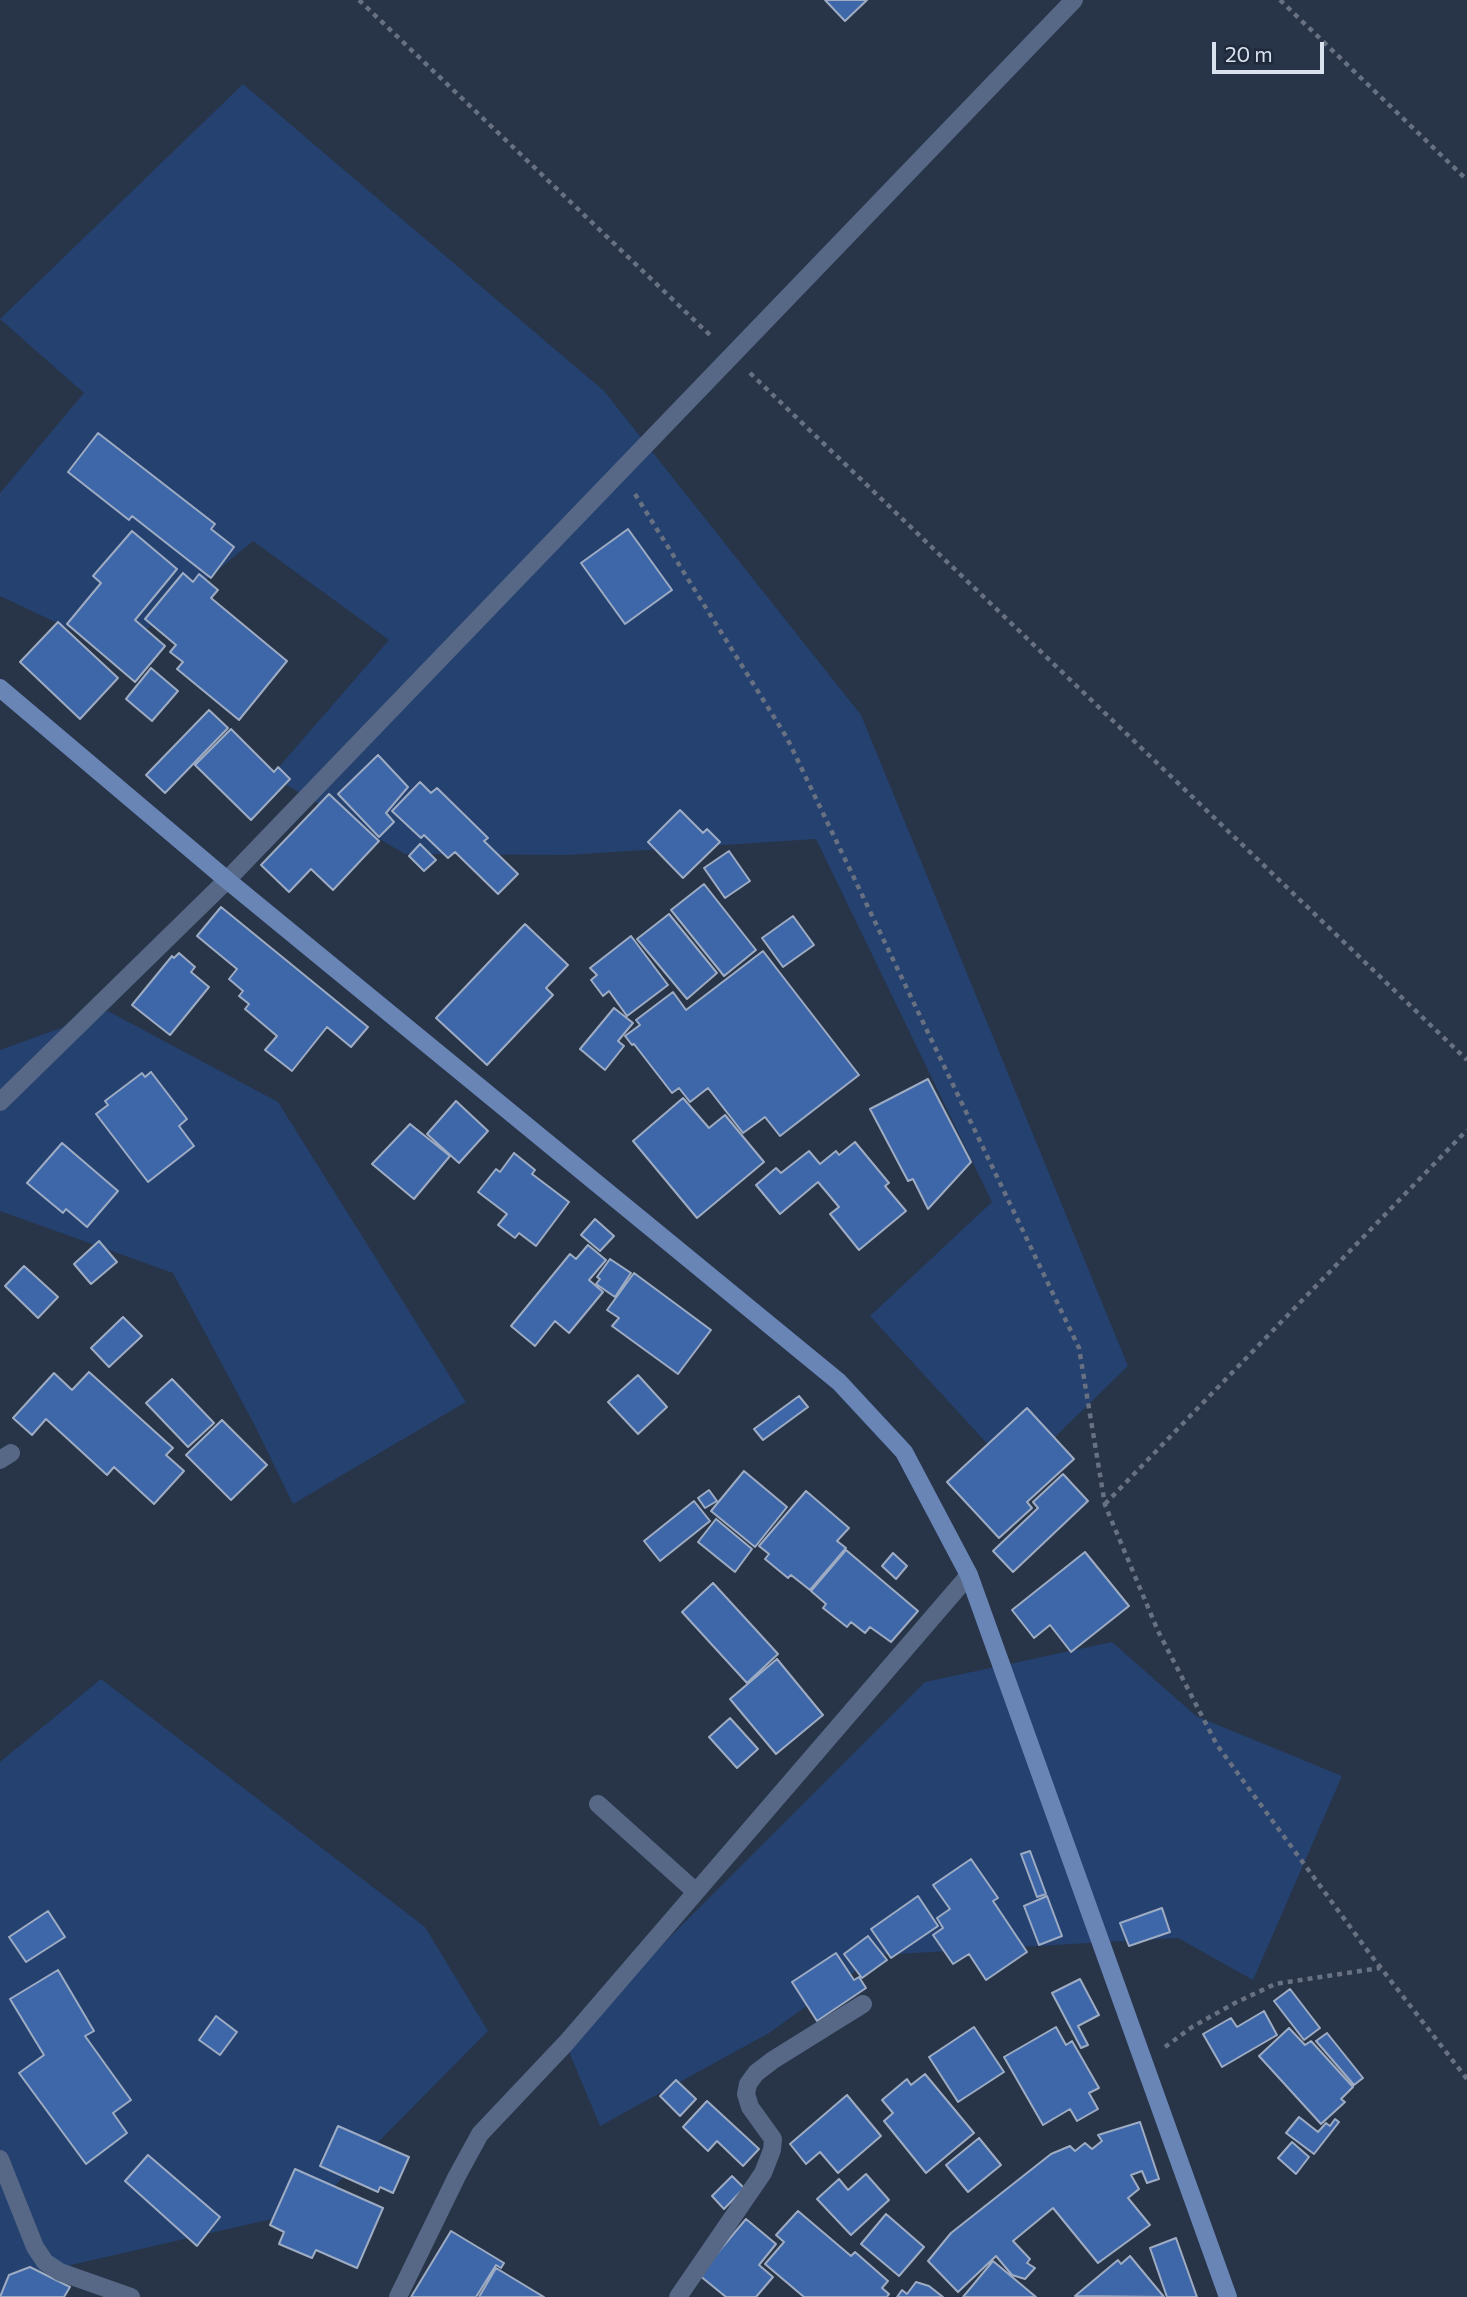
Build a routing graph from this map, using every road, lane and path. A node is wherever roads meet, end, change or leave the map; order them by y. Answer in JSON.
{"nodes":[{"id":1,"x":359,"y":0,"type":"edge"},
{"id":2,"x":1074,"y":0,"type":"edge"},
{"id":3,"x":1280,"y":0,"type":"edge"},
{"id":4,"x":1467,"y":180,"type":"edge"},
{"id":5,"x":732,"y":355,"type":"junction"},
{"id":6,"x":621,"y":471,"type":"junction"},
{"id":7,"x":0,"y":688,"type":"edge"},
{"id":8,"x":227,"y":880,"type":"junction"},
{"id":9,"x":1467,"y":1060,"type":"edge"},
{"id":10,"x":0,"y":1102,"type":"edge"},
{"id":11,"x":1467,"y":1130,"type":"edge"},
{"id":12,"x":1105,"y":1505,"type":"junction"},
{"id":13,"x":968,"y":1575,"type":"junction"},
{"id":14,"x":598,"y":1804,"type":"dead end"},
{"id":15,"x":696,"y":1892,"type":"junction"},
{"id":16,"x":1381,"y":1968,"type":"junction"},
{"id":17,"x":863,"y":2004,"type":"dead end"},
{"id":18,"x":1143,"y":2062,"type":"junction"},
{"id":19,"x":1467,"y":2079,"type":"edge"},
{"id":20,"x":0,"y":2159,"type":"edge"},
{"id":21,"x":131,"y":2297,"type":"edge"},
{"id":22,"x":398,"y":2297,"type":"edge"},
{"id":23,"x":678,"y":2297,"type":"edge"},
{"id":24,"x":1228,"y":2297,"type":"edge"}],
"edges":[{"from":1,"to":5,"type":"path"},
{"from":2,"to":5,"type":"street"},
{"from":3,"to":4,"type":"path"},
{"from":5,"to":6,"type":"street"},
{"from":5,"to":9,"type":"path"},
{"from":6,"to":8,"type":"street"},
{"from":6,"to":12,"type":"path"},
{"from":7,"to":8,"type":"street"},
{"from":8,"to":10,"type":"street"},
{"from":8,"to":13,"type":"street"},
{"from":11,"to":12,"type":"path"},
{"from":12,"to":16,"type":"path"},
{"from":13,"to":15,"type":"street"},
{"from":13,"to":18,"type":"street"},
{"from":14,"to":15,"type":"street"},
{"from":15,"to":22,"type":"street"},
{"from":16,"to":18,"type":"path"},
{"from":16,"to":19,"type":"path"},
{"from":17,"to":23,"type":"street"},
{"from":18,"to":24,"type":"street"},
{"from":20,"to":21,"type":"street"}]}
